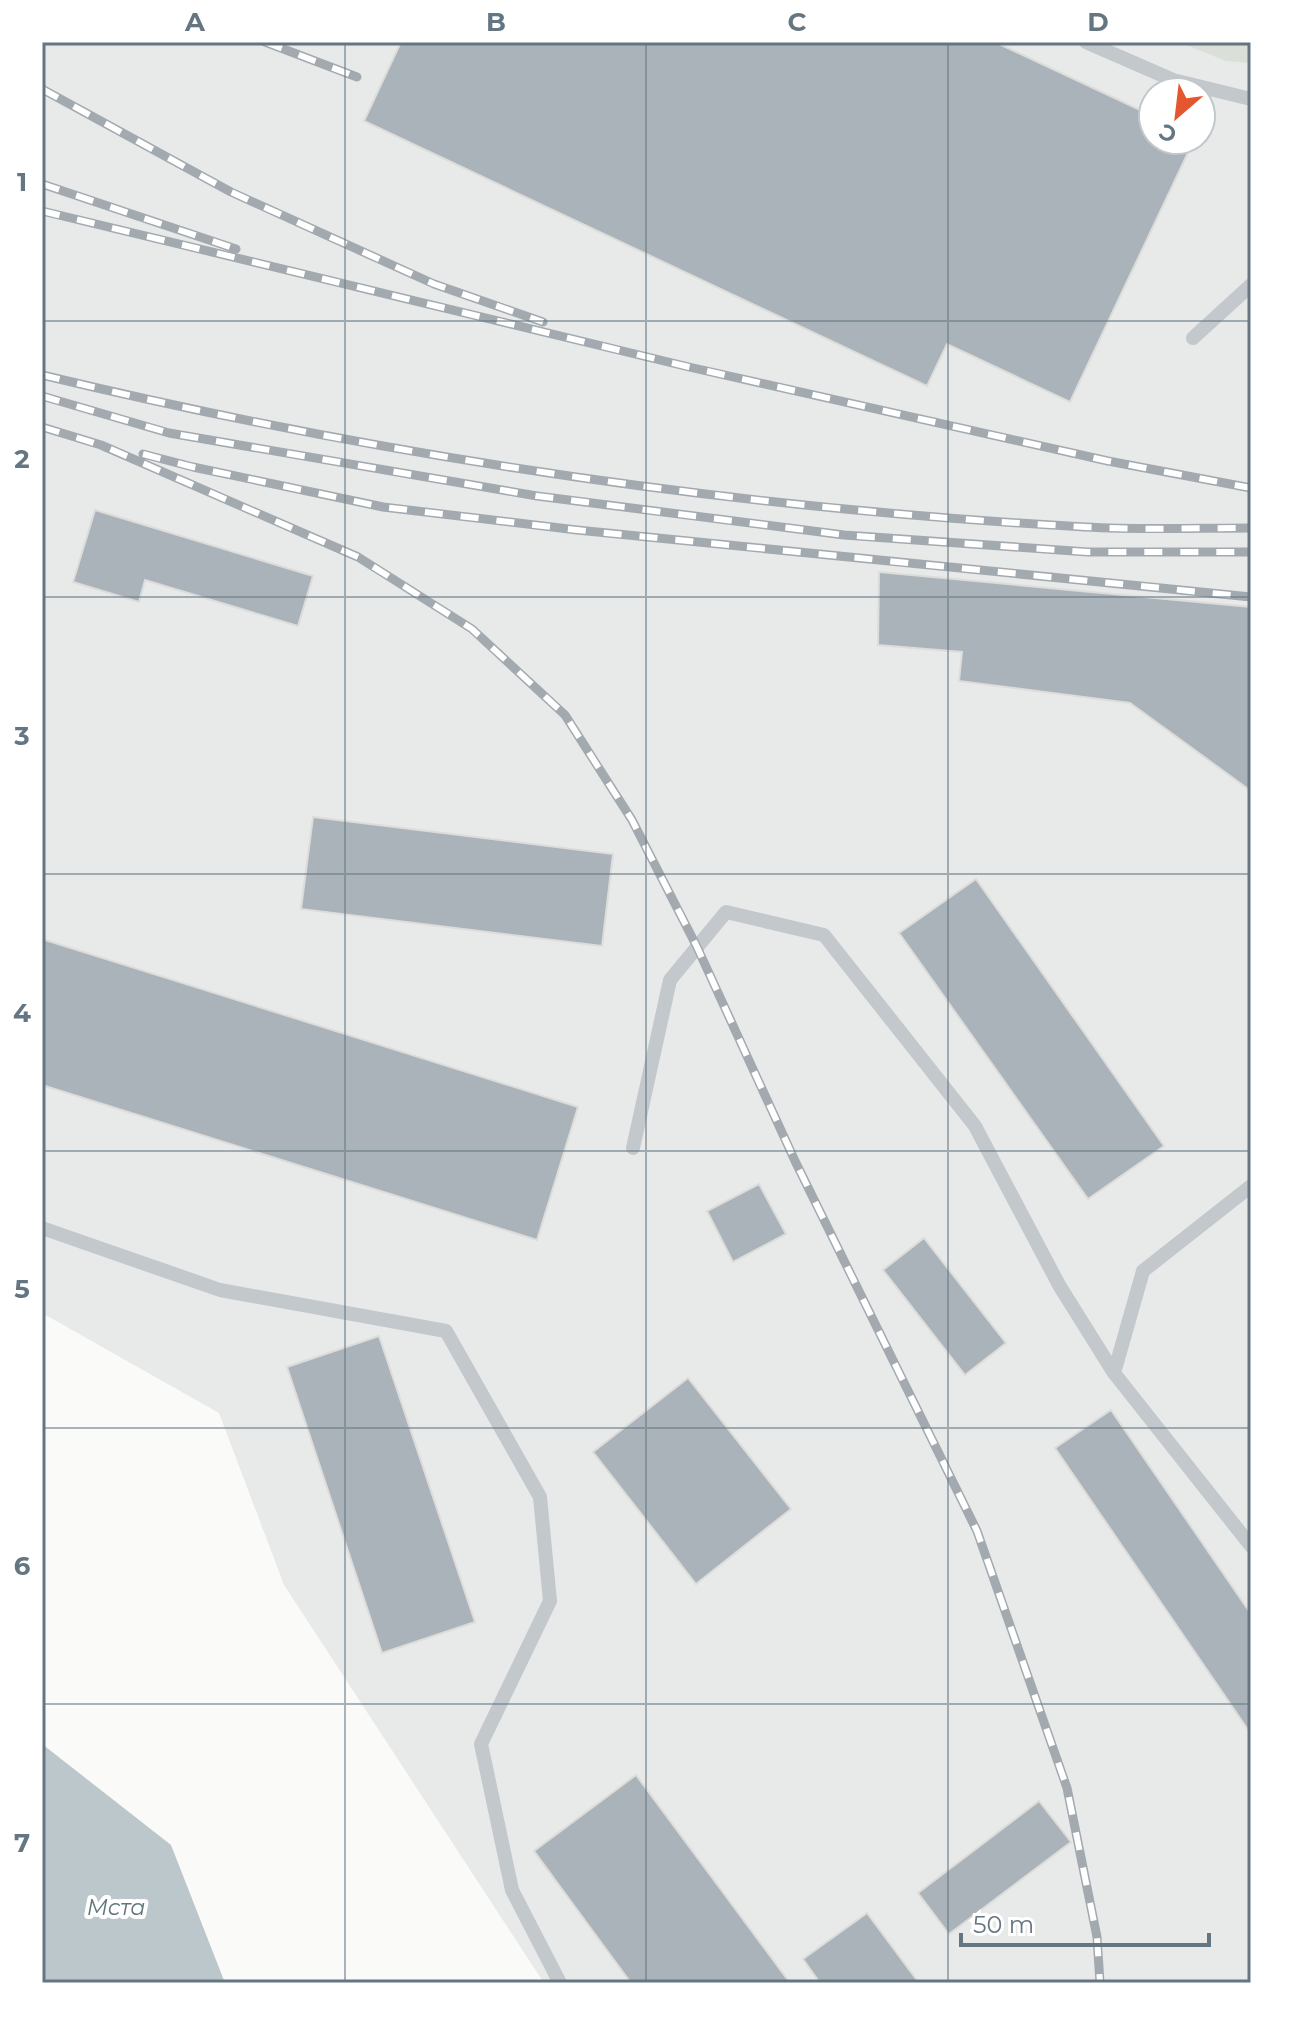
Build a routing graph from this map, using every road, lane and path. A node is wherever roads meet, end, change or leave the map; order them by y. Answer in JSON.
{"nodes":[{"id":1,"x":1086,"y":42,"type":"edge"},
{"id":2,"x":1251,"y":99,"type":"edge"},
{"id":3,"x":1251,"y":285,"type":"edge"},
{"id":4,"x":1193,"y":338,"type":"dead end"},
{"id":5,"x":633,"y":1148,"type":"dead end"},
{"id":6,"x":1251,"y":1186,"type":"edge"},
{"id":7,"x":42,"y":1228,"type":"edge"},
{"id":8,"x":1114,"y":1373,"type":"junction"},
{"id":9,"x":1251,"y":1546,"type":"edge"},
{"id":10,"x":560,"y":1983,"type":"edge"}],
"edges":[{"from":1,"to":2,"type":"lane"},
{"from":3,"to":4,"type":"lane"},
{"from":5,"to":8,"type":"lane"},
{"from":6,"to":8,"type":"lane"},
{"from":7,"to":10,"type":"lane"},
{"from":8,"to":9,"type":"lane"}]}
